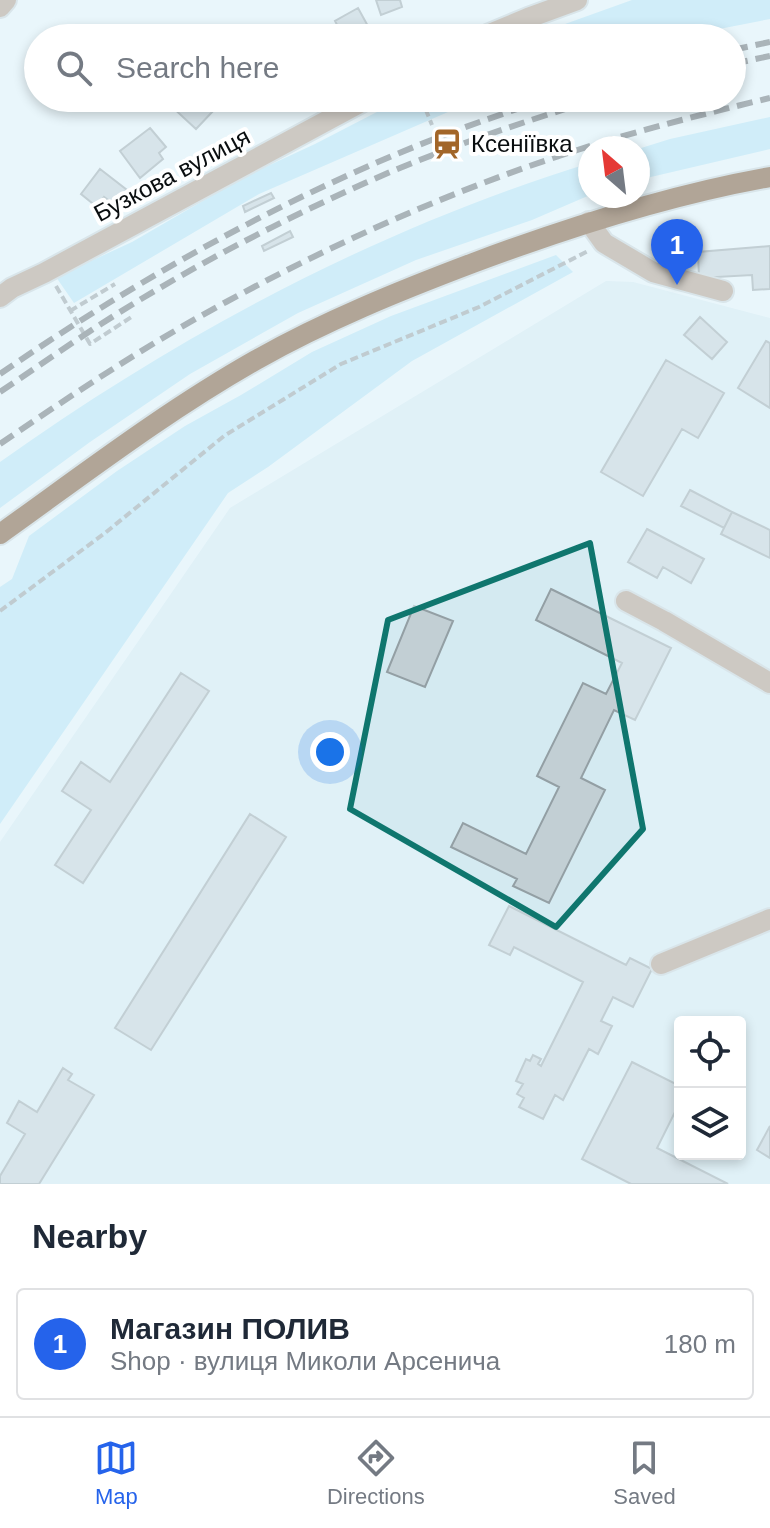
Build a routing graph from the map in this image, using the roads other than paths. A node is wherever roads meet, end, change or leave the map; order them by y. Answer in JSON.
{"nodes":[{"id":1,"x":6,"y":0,"type":"edge"},
{"id":2,"x":577,"y":0,"type":"edge"},
{"id":3,"x":0,"y":7,"type":"edge"},
{"id":4,"x":516,"y":24,"type":"edge"},
{"id":5,"x":343,"y":112,"type":"edge"},
{"id":6,"x":770,"y":177,"type":"edge"},
{"id":7,"x":589,"y":222,"type":"junction"},
{"id":8,"x":723,"y":291,"type":"dead end"},
{"id":9,"x":0,"y":297,"type":"edge"},
{"id":10,"x":0,"y":534,"type":"edge"},
{"id":11,"x":626,"y":601,"type":"dead end"},
{"id":12,"x":770,"y":683,"type":"edge"},
{"id":13,"x":770,"y":919,"type":"edge"},
{"id":14,"x":661,"y":964,"type":"dead end"}],
"edges":[{"from":1,"to":3,"type":"street"},
{"from":2,"to":4,"type":"street"},
{"from":5,"to":9,"type":"street","name":"Бузкова вулиця"},
{"from":6,"to":7,"type":"main road"},
{"from":7,"to":8,"type":"street"},
{"from":7,"to":10,"type":"main road"},
{"from":11,"to":12,"type":"street"},
{"from":13,"to":14,"type":"street"}]}
